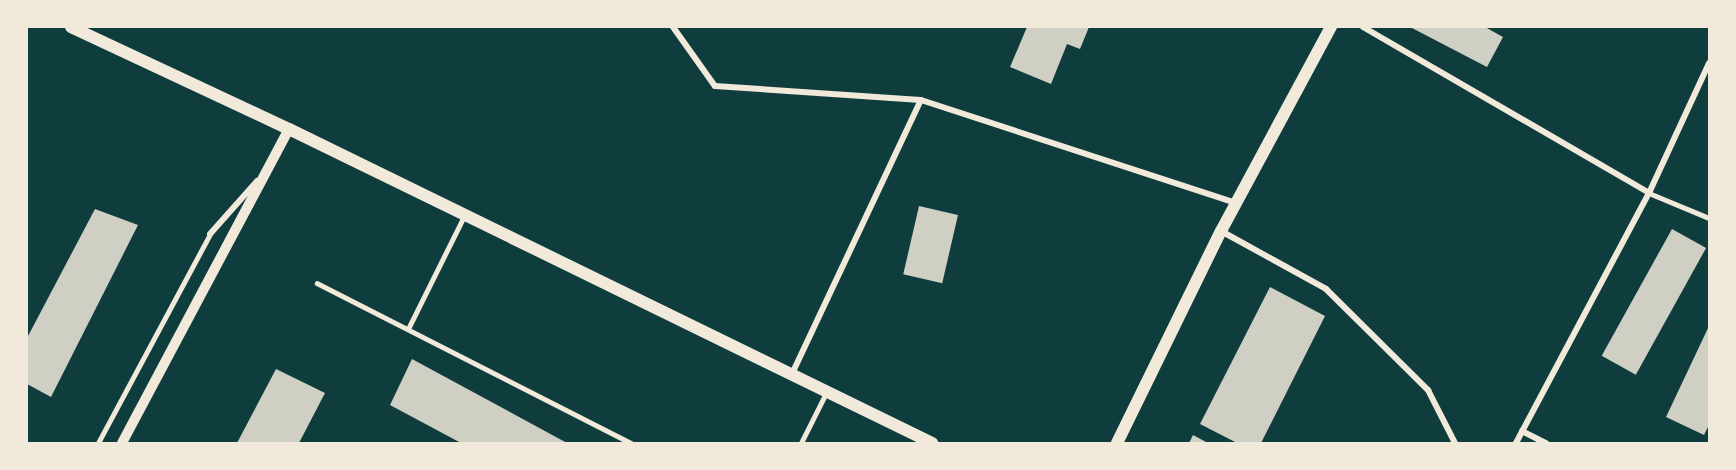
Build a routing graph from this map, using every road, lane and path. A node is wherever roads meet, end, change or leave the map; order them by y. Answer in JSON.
{"nodes":[{"id":1,"x":71,"y":27,"type":"edge"},
{"id":2,"x":674,"y":27,"type":"edge"},
{"id":3,"x":1331,"y":27,"type":"edge"},
{"id":4,"x":1363,"y":27,"type":"edge"},
{"id":5,"x":1709,"y":63,"type":"edge"},
{"id":6,"x":921,"y":100,"type":"junction"},
{"id":7,"x":289,"y":129,"type":"junction"},
{"id":8,"x":268,"y":169,"type":"junction"},
{"id":9,"x":1649,"y":194,"type":"junction"},
{"id":10,"x":1236,"y":203,"type":"junction"},
{"id":11,"x":464,"y":215,"type":"junction"},
{"id":12,"x":1709,"y":218,"type":"edge"},
{"id":13,"x":1221,"y":231,"type":"junction"},
{"id":14,"x":210,"y":234,"type":"joint"},
{"id":15,"x":318,"y":283,"type":"dead end"},
{"id":16,"x":408,"y":329,"type":"junction"},
{"id":17,"x":791,"y":376,"type":"junction"},
{"id":18,"x":826,"y":393,"type":"junction"},
{"id":19,"x":1522,"y":431,"type":"junction"},
{"id":20,"x":99,"y":443,"type":"edge"},
{"id":21,"x":122,"y":443,"type":"edge"},
{"id":22,"x":631,"y":443,"type":"edge"},
{"id":23,"x":801,"y":443,"type":"edge"},
{"id":24,"x":932,"y":443,"type":"edge"},
{"id":25,"x":1117,"y":443,"type":"edge"},
{"id":26,"x":1455,"y":443,"type":"edge"},
{"id":27,"x":1516,"y":443,"type":"edge"},
{"id":28,"x":1546,"y":443,"type":"edge"}],
"edges":[{"from":1,"to":7,"type":"main road"},
{"from":2,"to":6,"type":"street"},
{"from":3,"to":10,"type":"main road"},
{"from":4,"to":9,"type":"street"},
{"from":5,"to":9,"type":"street"},
{"from":6,"to":10,"type":"street"},
{"from":6,"to":17,"type":"street"},
{"from":7,"to":8,"type":"street"},
{"from":7,"to":11,"type":"main road"},
{"from":8,"to":14,"type":"street"},
{"from":8,"to":21,"type":"street"},
{"from":9,"to":12,"type":"lane"},
{"from":9,"to":19,"type":"street"},
{"from":10,"to":13,"type":"main road"},
{"from":11,"to":16,"type":"lane"},
{"from":11,"to":17,"type":"main road"},
{"from":13,"to":25,"type":"main road"},
{"from":13,"to":26,"type":"street"},
{"from":14,"to":20,"type":"lane"},
{"from":15,"to":16,"type":"lane"},
{"from":16,"to":22,"type":"lane"},
{"from":17,"to":18,"type":"main road"},
{"from":18,"to":23,"type":"lane"},
{"from":18,"to":24,"type":"main road"},
{"from":19,"to":27,"type":"street"},
{"from":19,"to":28,"type":"street"}]}
